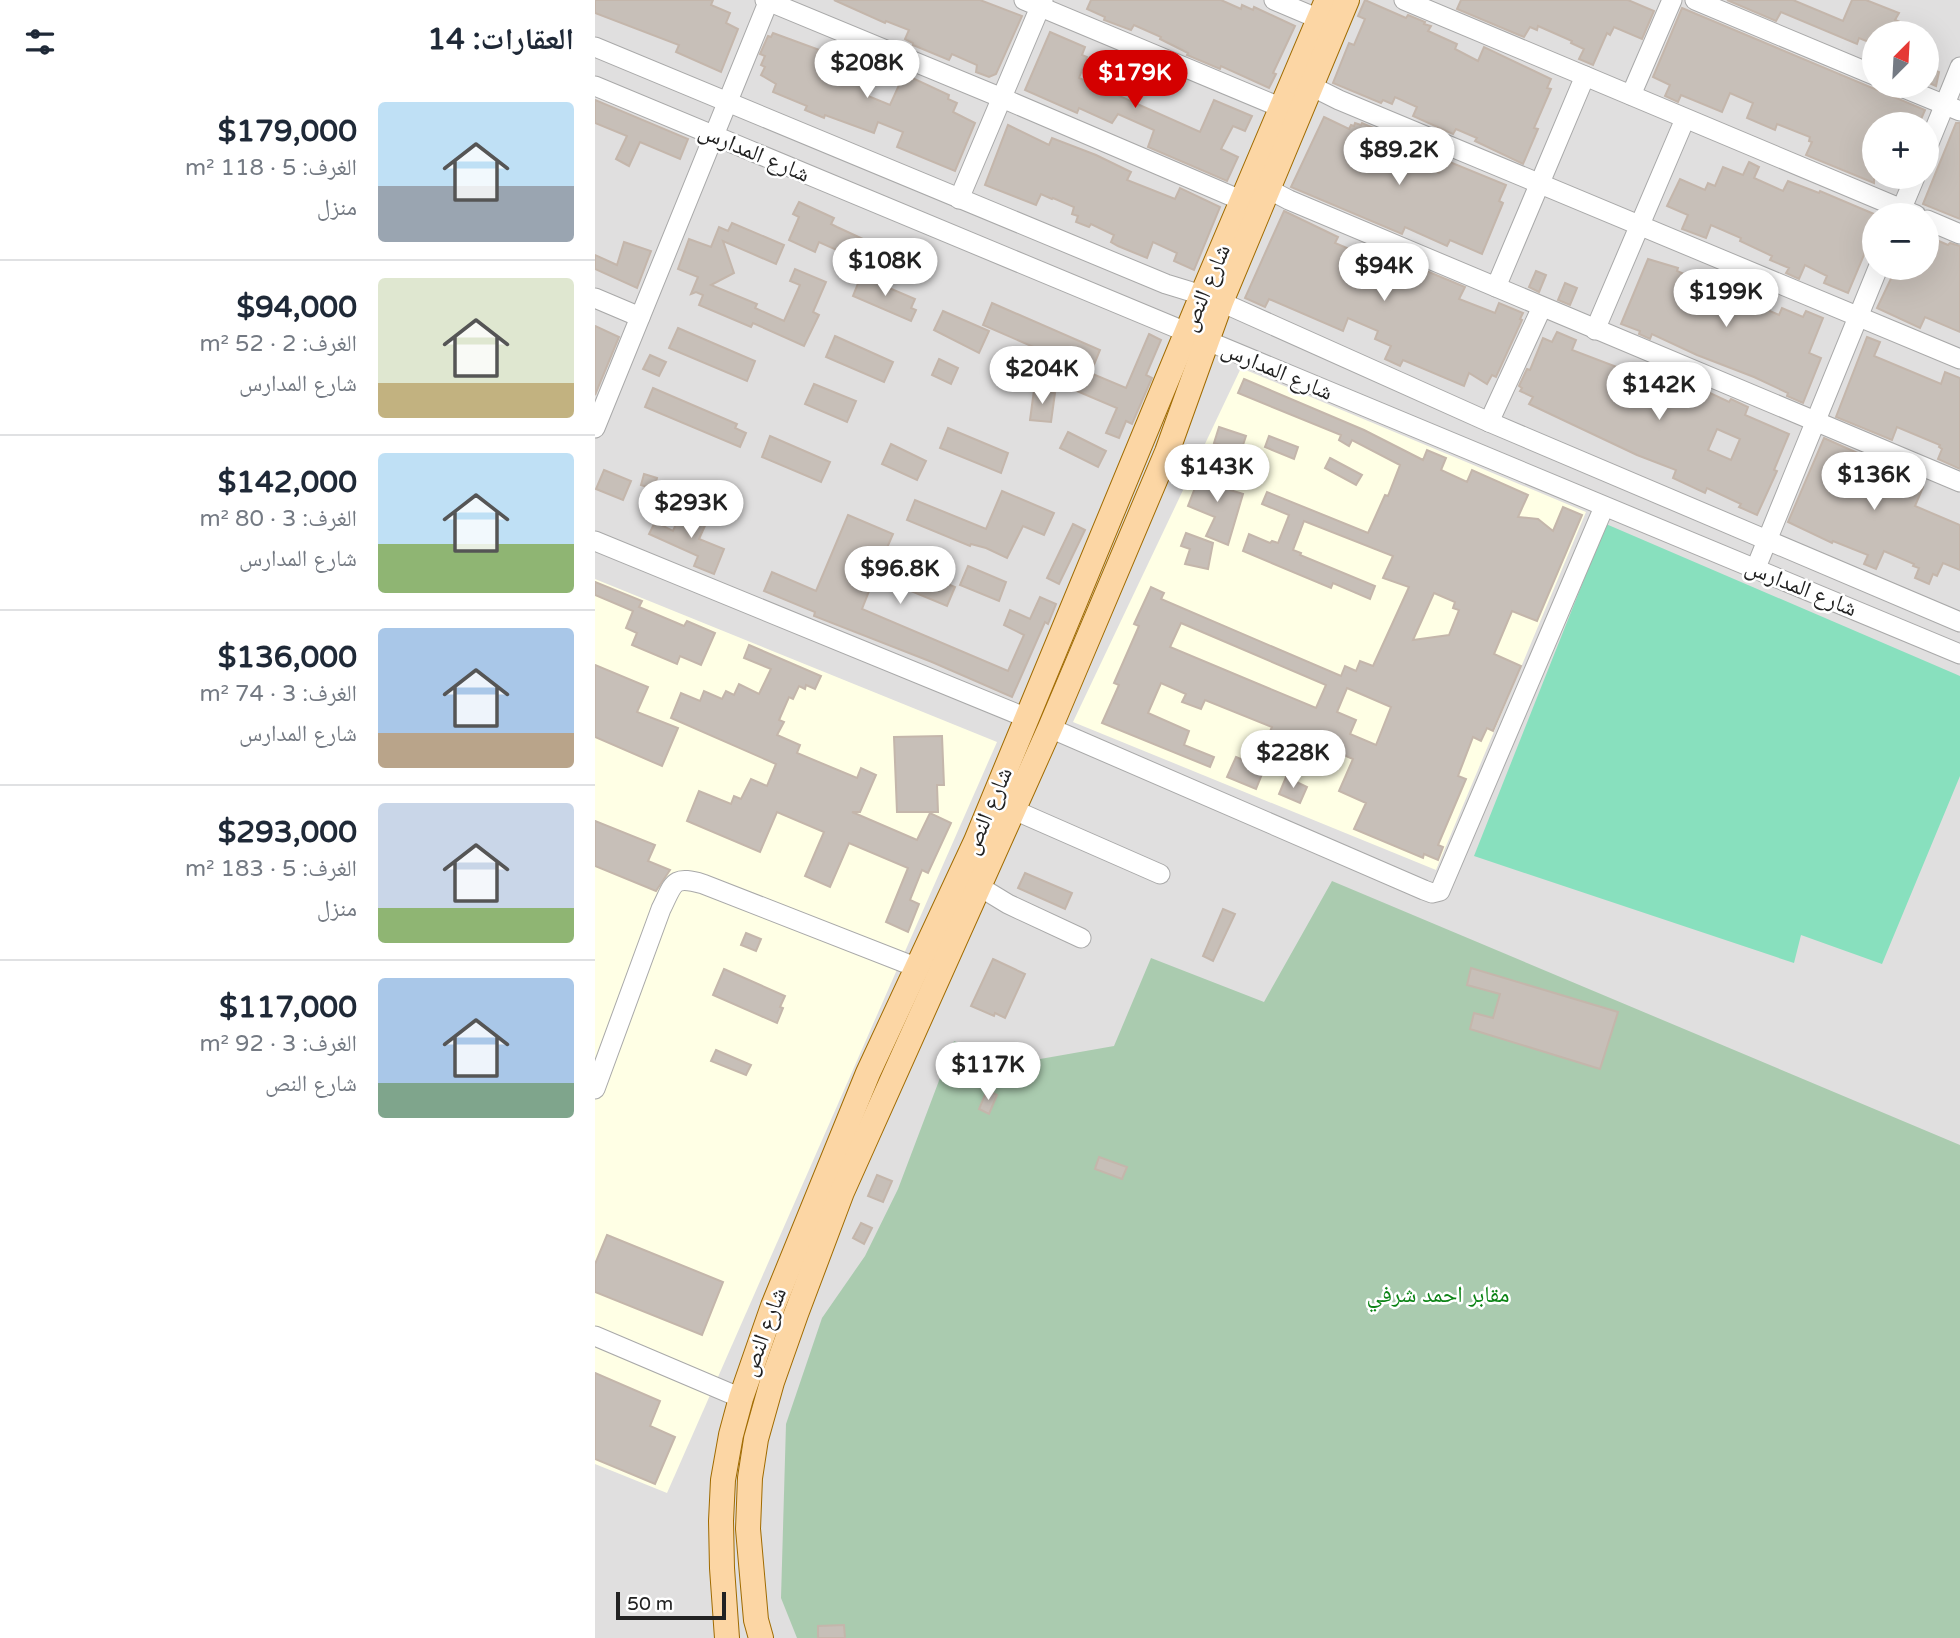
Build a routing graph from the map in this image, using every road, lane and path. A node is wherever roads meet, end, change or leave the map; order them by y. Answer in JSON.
{"nodes":[{"id":1,"x":767,"y":0,"type":"edge"},
{"id":2,"x":1274,"y":0,"type":"edge"},
{"id":3,"x":1347,"y":0,"type":"edge"},
{"id":4,"x":1404,"y":0,"type":"edge"},
{"id":5,"x":1672,"y":0,"type":"edge"},
{"id":6,"x":1696,"y":0,"type":"edge"},
{"id":7,"x":1036,"y":2,"type":"edge"},
{"id":8,"x":1323,"y":9,"type":"edge"},
{"id":9,"x":595,"y":47,"type":"edge"},
{"id":10,"x":1960,"y":67,"type":"edge"},
{"id":11,"x":1862,"y":70,"type":"edge"},
{"id":12,"x":1585,"y":76,"type":"junction"},
{"id":13,"x":595,"y":86,"type":"edge"},
{"id":14,"x":1311,"y":86,"type":"junction"},
{"id":15,"x":1630,"y":95,"type":"junction"},
{"id":16,"x":1002,"y":98,"type":"junction"},
{"id":17,"x":1928,"y":98,"type":"edge"},
{"id":18,"x":728,"y":103,"type":"junction"},
{"id":19,"x":1282,"y":108,"type":"junction"},
{"id":20,"x":1952,"y":108,"type":"edge"},
{"id":21,"x":1685,"y":119,"type":"junction"},
{"id":22,"x":1939,"y":129,"type":"edge"},
{"id":23,"x":714,"y":136,"type":"junction"},
{"id":24,"x":1540,"y":182,"type":"junction"},
{"id":25,"x":1268,"y":189,"type":"junction"},
{"id":26,"x":959,"y":199,"type":"junction"},
{"id":27,"x":1243,"y":201,"type":"junction"},
{"id":28,"x":1882,"y":203,"type":"edge"},
{"id":29,"x":1639,"y":224,"type":"junction"},
{"id":30,"x":1939,"y":225,"type":"edge"},
{"id":31,"x":1960,"y":234,"type":"edge"},
{"id":32,"x":1873,"y":280,"type":"edge"},
{"id":33,"x":1496,"y":287,"type":"junction"},
{"id":34,"x":595,"y":298,"type":"edge"},
{"id":35,"x":1211,"y":299,"type":"junction"},
{"id":36,"x":1542,"y":307,"type":"junction"},
{"id":37,"x":1859,"y":316,"type":"junction"},
{"id":38,"x":640,"y":317,"type":"junction"},
{"id":39,"x":1595,"y":330,"type":"junction"},
{"id":40,"x":1197,"y":337,"type":"junction"},
{"id":41,"x":1960,"y":359,"type":"edge"},
{"id":42,"x":1815,"y":421,"type":"junction"},
{"id":43,"x":1489,"y":422,"type":"junction"},
{"id":44,"x":595,"y":428,"type":"edge"},
{"id":45,"x":1960,"y":482,"type":"edge"},
{"id":46,"x":1604,"y":507,"type":"junction"},
{"id":47,"x":1767,"y":540,"type":"junction"},
{"id":48,"x":595,"y":541,"type":"edge"},
{"id":49,"x":1755,"y":569,"type":"junction"},
{"id":50,"x":1960,"y":622,"type":"edge"},
{"id":51,"x":1960,"y":654,"type":"edge"},
{"id":52,"x":1027,"y":718,"type":"junction"},
{"id":53,"x":1050,"y":728,"type":"junction"},
{"id":54,"x":1014,"y":810,"type":"junction"},
{"id":55,"x":1160,"y":874,"type":"dead end"},
{"id":56,"x":980,"y":887,"type":"junction"},
{"id":57,"x":1081,"y":938,"type":"dead end"},
{"id":58,"x":918,"y":968,"type":"junction"},
{"id":59,"x":595,"y":1089,"type":"edge"},
{"id":60,"x":595,"y":1336,"type":"edge"},
{"id":61,"x":741,"y":1398,"type":"junction"},
{"id":62,"x":727,"y":1638,"type":"edge"},
{"id":63,"x":761,"y":1638,"type":"edge"}],
"edges":[{"from":1,"to":16,"type":"street"},
{"from":1,"to":18,"type":"street"},
{"from":2,"to":8,"type":"street"},
{"from":3,"to":14,"type":"main road","name":"شارع النص"},
{"from":4,"to":12,"type":"street"},
{"from":5,"to":15,"type":"street"},
{"from":6,"to":11,"type":"street"},
{"from":7,"to":16,"type":"street"},
{"from":7,"to":19,"type":"street"},
{"from":8,"to":19,"type":"main road","name":"شارع النص"},
{"from":9,"to":18,"type":"street","name":"شارع المدارس"},
{"from":10,"to":20,"type":"street"},
{"from":12,"to":15,"type":"street"},
{"from":12,"to":24,"type":"street"},
{"from":13,"to":23,"type":"street","name":"شارع المدارس"},
{"from":14,"to":24,"type":"street"},
{"from":14,"to":25,"type":"main road","name":"شارع النص"},
{"from":15,"to":21,"type":"street"},
{"from":16,"to":26,"type":"street"},
{"from":16,"to":27,"type":"street"},
{"from":17,"to":20,"type":"street"},
{"from":18,"to":23,"type":"street"},
{"from":18,"to":26,"type":"street","name":"شارع المدارس"},
{"from":19,"to":27,"type":"main road","name":"شارع النص"},
{"from":20,"to":22,"type":"street"},
{"from":21,"to":28,"type":"street"},
{"from":21,"to":29,"type":"street"},
{"from":23,"to":38,"type":"street"},
{"from":23,"to":40,"type":"street","name":"شارع المدارس"},
{"from":24,"to":29,"type":"street"},
{"from":24,"to":33,"type":"street"},
{"from":25,"to":33,"type":"street"},
{"from":25,"to":35,"type":"main road","name":"شارع النص"},
{"from":26,"to":35,"type":"street","name":"شارع المدارس"},
{"from":27,"to":35,"type":"main road","name":"شارع النص"},
{"from":29,"to":37,"type":"street"},
{"from":29,"to":39,"type":"street"},
{"from":30,"to":31,"type":"street"},
{"from":32,"to":37,"type":"street"},
{"from":33,"to":36,"type":"street"},
{"from":34,"to":38,"type":"street"},
{"from":35,"to":40,"type":"main road","name":"شارع النص"},
{"from":35,"to":43,"type":"street","name":"شارع المدارس"},
{"from":36,"to":39,"type":"street"},
{"from":36,"to":43,"type":"street"},
{"from":37,"to":41,"type":"street"},
{"from":37,"to":42,"type":"street"},
{"from":38,"to":44,"type":"street"},
{"from":39,"to":42,"type":"street"},
{"from":40,"to":46,"type":"street","name":"شارع المدارس"},
{"from":40,"to":52,"type":"main road","name":"شارع النص"},
{"from":40,"to":53,"type":"main road","name":"شارع النص"},
{"from":42,"to":45,"type":"street"},
{"from":42,"to":47,"type":"street"},
{"from":43,"to":47,"type":"street","name":"شارع المدارس"},
{"from":46,"to":49,"type":"street","name":"شارع المدارس"},
{"from":46,"to":53,"type":"street"},
{"from":47,"to":49,"type":"street"},
{"from":47,"to":50,"type":"street","name":"شارع المدارس"},
{"from":48,"to":52,"type":"street"},
{"from":49,"to":51,"type":"street","name":"شارع المدارس"},
{"from":52,"to":58,"type":"main road","name":"شارع النص"},
{"from":53,"to":54,"type":"main road","name":"شارع النص"},
{"from":54,"to":55,"type":"street"},
{"from":54,"to":56,"type":"main road","name":"شارع النص"},
{"from":56,"to":57,"type":"street"},
{"from":56,"to":63,"type":"main road","name":"شارع النص"},
{"from":58,"to":59,"type":"street"},
{"from":58,"to":61,"type":"main road","name":"شارع النص"},
{"from":60,"to":61,"type":"street"},
{"from":61,"to":62,"type":"main road","name":"شارع النص"}]}
